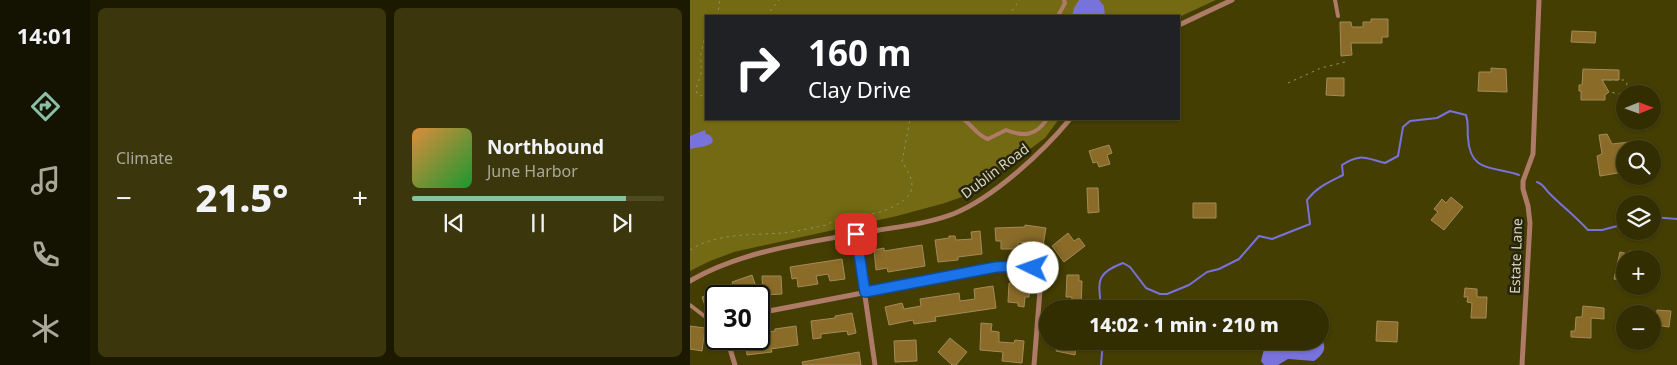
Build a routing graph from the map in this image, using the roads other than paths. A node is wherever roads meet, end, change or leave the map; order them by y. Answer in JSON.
{"nodes":[{"id":1,"x":1232,"y":0,"type":"edge"},
{"id":2,"x":1335,"y":0,"type":"edge"},
{"id":3,"x":1539,"y":0,"type":"edge"},
{"id":4,"x":1066,"y":1,"type":"edge"},
{"id":5,"x":1059,"y":15,"type":"edge"},
{"id":6,"x":1338,"y":16,"type":"dead end"},
{"id":7,"x":1180,"y":25,"type":"edge"},
{"id":8,"x":964,"y":120,"type":"edge"},
{"id":9,"x":1046,"y":120,"type":"edge"},
{"id":10,"x":1069,"y":120,"type":"edge"},
{"id":11,"x":856,"y":234,"type":"junction"},
{"id":12,"x":690,"y":281,"type":"edge"},
{"id":13,"x":865,"y":292,"type":"junction"},
{"id":14,"x":690,"y":305,"type":"edge"},
{"id":15,"x":770,"y":311,"type":"edge"},
{"id":16,"x":705,"y":317,"type":"edge"},
{"id":17,"x":730,"y":350,"type":"edge"},
{"id":18,"x":735,"y":365,"type":"edge"},
{"id":19,"x":875,"y":365,"type":"edge"},
{"id":20,"x":1034,"y":365,"type":"edge"},
{"id":21,"x":1522,"y":365,"type":"edge"}],
"edges":[{"from":1,"to":7,"type":"street"},
{"from":2,"to":6,"type":"lane"},
{"from":3,"to":21,"type":"street","name":"Estate Lane"},
{"from":4,"to":5,"type":"lane"},
{"from":8,"to":9,"type":"lane"},
{"from":10,"to":11,"type":"street","name":"Dublin Road"},
{"from":11,"to":12,"type":"street","name":"Dublin Road"},
{"from":11,"to":13,"type":"street"},
{"from":13,"to":15,"type":"street"},
{"from":13,"to":19,"type":"street"},
{"from":13,"to":20,"type":"street"},
{"from":14,"to":16,"type":"lane"},
{"from":17,"to":18,"type":"street"}]}
